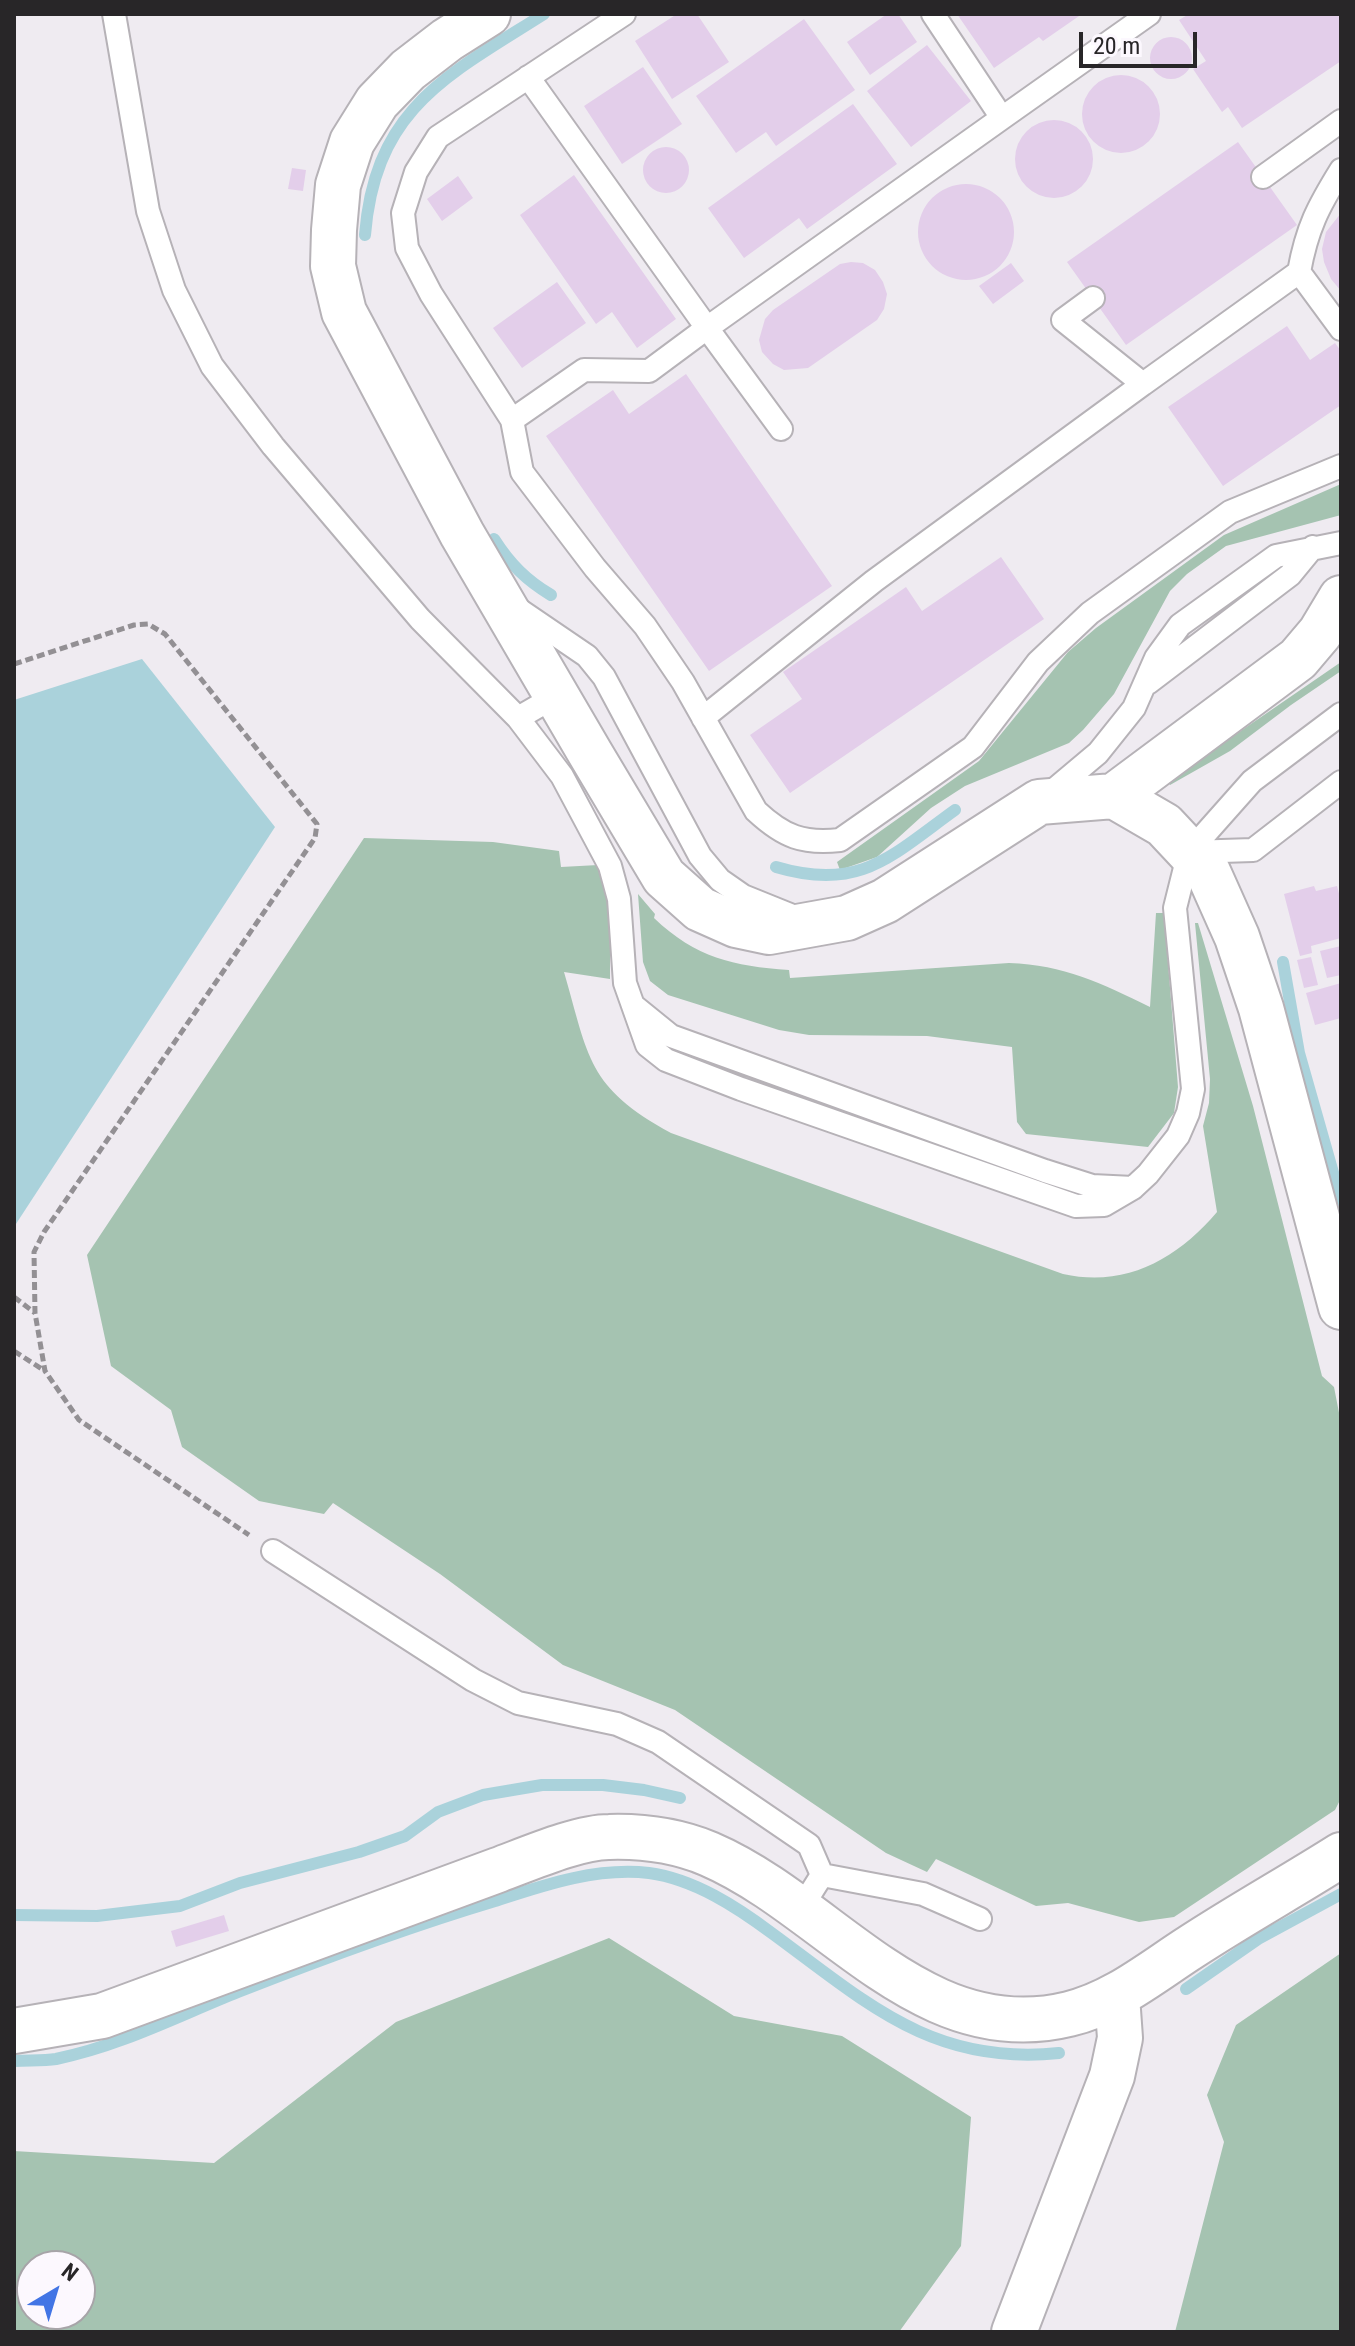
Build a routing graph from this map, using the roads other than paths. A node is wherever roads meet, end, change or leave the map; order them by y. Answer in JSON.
{"nodes":[{"id":1,"x":114,"y":14,"type":"edge"},
{"id":2,"x":488,"y":14,"type":"edge"},
{"id":3,"x":624,"y":14,"type":"edge"},
{"id":4,"x":933,"y":14,"type":"edge"},
{"id":5,"x":1148,"y":15,"type":"edge"},
{"id":6,"x":528,"y":77,"type":"junction"},
{"id":7,"x":1002,"y":118,"type":"junction"},
{"id":8,"x":1341,"y":121,"type":"edge"},
{"id":9,"x":1341,"y":170,"type":"edge"},
{"id":10,"x":1263,"y":177,"type":"dead end"},
{"id":11,"x":1299,"y":272,"type":"junction"},
{"id":12,"x":1093,"y":298,"type":"dead end"},
{"id":13,"x":707,"y":328,"type":"junction"},
{"id":14,"x":1341,"y":329,"type":"edge"},
{"id":15,"x":1143,"y":384,"type":"junction"},
{"id":16,"x":512,"y":420,"type":"junction"},
{"id":17,"x":781,"y":429,"type":"dead end"},
{"id":18,"x":1341,"y":466,"type":"edge"},
{"id":19,"x":1341,"y":543,"type":"edge"},
{"id":20,"x":499,"y":596,"type":"junction"},
{"id":21,"x":1341,"y":598,"type":"edge"},
{"id":22,"x":556,"y":696,"type":"junction"},
{"id":23,"x":1341,"y":714,"type":"edge"},
{"id":24,"x":518,"y":718,"type":"junction"},
{"id":25,"x":703,"y":718,"type":"junction"},
{"id":26,"x":1341,"y":782,"type":"edge"},
{"id":27,"x":1114,"y":796,"type":"junction"},
{"id":28,"x":1039,"y":802,"type":"junction"},
{"id":29,"x":1189,"y":852,"type":"junction"},
{"id":30,"x":816,"y":925,"type":"junction"},
{"id":31,"x":1341,"y":1307,"type":"edge"},
{"id":32,"x":273,"y":1551,"type":"road end"},
{"id":33,"x":1341,"y":1855,"type":"edge"},
{"id":34,"x":811,"y":1892,"type":"junction"},
{"id":35,"x":980,"y":1919,"type":"dead end"},
{"id":36,"x":1117,"y":1996,"type":"junction"},
{"id":37,"x":14,"y":2031,"type":"edge"},
{"id":38,"x":1014,"y":2332,"type":"edge"}],
"edges":[{"from":1,"to":24,"type":"lane"},
{"from":2,"to":20,"type":"street"},
{"from":3,"to":6,"type":"lane"},
{"from":4,"to":7,"type":"lane"},
{"from":5,"to":7,"type":"lane"},
{"from":6,"to":13,"type":"lane"},
{"from":6,"to":16,"type":"lane"},
{"from":7,"to":13,"type":"lane"},
{"from":8,"to":10,"type":"lane"},
{"from":9,"to":11,"type":"lane"},
{"from":11,"to":14,"type":"lane"},
{"from":11,"to":15,"type":"lane"},
{"from":12,"to":15,"type":"lane"},
{"from":13,"to":16,"type":"lane"},
{"from":13,"to":17,"type":"lane"},
{"from":15,"to":25,"type":"lane"},
{"from":16,"to":25,"type":"lane"},
{"from":18,"to":25,"type":"lane"},
{"from":19,"to":28,"type":"lane"},
{"from":20,"to":22,"type":"street"},
{"from":20,"to":30,"type":"lane"},
{"from":21,"to":27,"type":"street"},
{"from":22,"to":24,"type":"lane"},
{"from":22,"to":30,"type":"street"},
{"from":23,"to":29,"type":"lane"},
{"from":24,"to":29,"type":"lane"},
{"from":26,"to":29,"type":"lane"},
{"from":27,"to":28,"type":"street"},
{"from":27,"to":29,"type":"street"},
{"from":28,"to":30,"type":"street"},
{"from":29,"to":31,"type":"street"},
{"from":32,"to":34,"type":"lane"},
{"from":33,"to":36,"type":"street"},
{"from":34,"to":35,"type":"lane"},
{"from":34,"to":36,"type":"street"},
{"from":34,"to":37,"type":"street"},
{"from":36,"to":38,"type":"street"}]}
